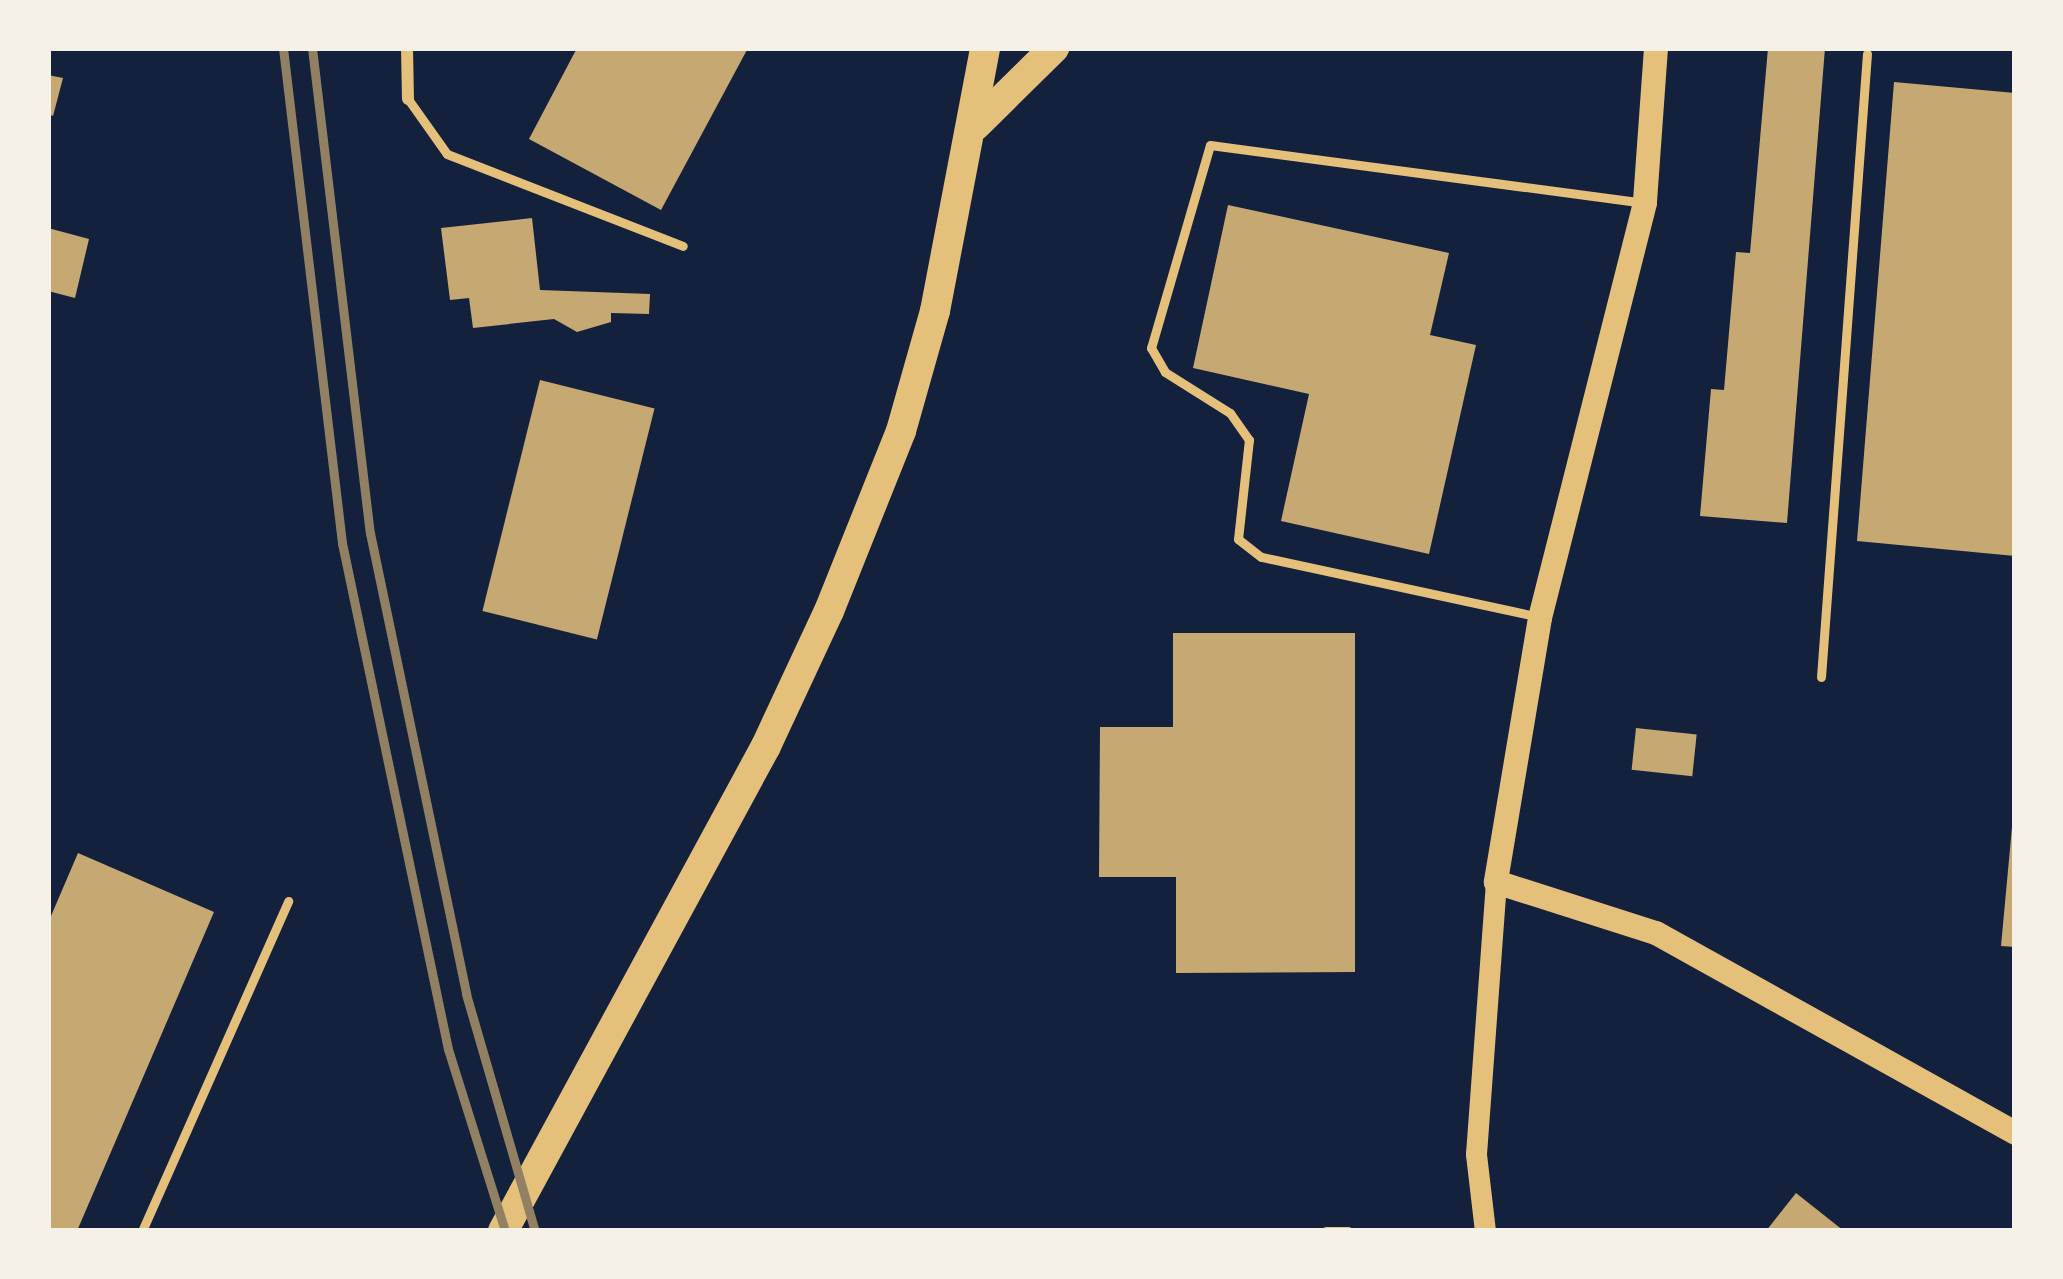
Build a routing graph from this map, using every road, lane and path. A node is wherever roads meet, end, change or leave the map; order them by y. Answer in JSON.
{"nodes":[{"id":1,"x":407,"y":48,"type":"edge"},
{"id":2,"x":985,"y":48,"type":"edge"},
{"id":3,"x":1054,"y":48,"type":"edge"},
{"id":4,"x":1656,"y":48,"type":"edge"},
{"id":5,"x":1867,"y":54,"type":"dead end"},
{"id":6,"x":408,"y":99,"type":"joint"},
{"id":7,"x":976,"y":125,"type":"junction"},
{"id":8,"x":1645,"y":203,"type":"junction"},
{"id":9,"x":683,"y":246,"type":"dead end"},
{"id":10,"x":1540,"y":618,"type":"junction"},
{"id":11,"x":1821,"y":677,"type":"dead end"},
{"id":12,"x":1496,"y":882,"type":"junction"},
{"id":13,"x":288,"y":901,"type":"dead end"},
{"id":14,"x":2015,"y":1132,"type":"edge"},
{"id":15,"x":142,"y":1231,"type":"edge"},
{"id":16,"x":503,"y":1231,"type":"edge"},
{"id":17,"x":1326,"y":1231,"type":"edge"},
{"id":18,"x":1348,"y":1231,"type":"edge"},
{"id":19,"x":1486,"y":1231,"type":"edge"}],
"edges":[{"from":1,"to":6,"type":"street"},
{"from":2,"to":7,"type":"main road"},
{"from":3,"to":7,"type":"main road"},
{"from":4,"to":8,"type":"main road"},
{"from":5,"to":11,"type":"lane"},
{"from":6,"to":9,"type":"lane"},
{"from":7,"to":16,"type":"main road"},
{"from":8,"to":10,"type":"main road"},
{"from":8,"to":10,"type":"lane"},
{"from":10,"to":12,"type":"main road"},
{"from":12,"to":14,"type":"main road"},
{"from":12,"to":19,"type":"street"},
{"from":13,"to":15,"type":"lane"},
{"from":17,"to":18,"type":"lane"}]}
